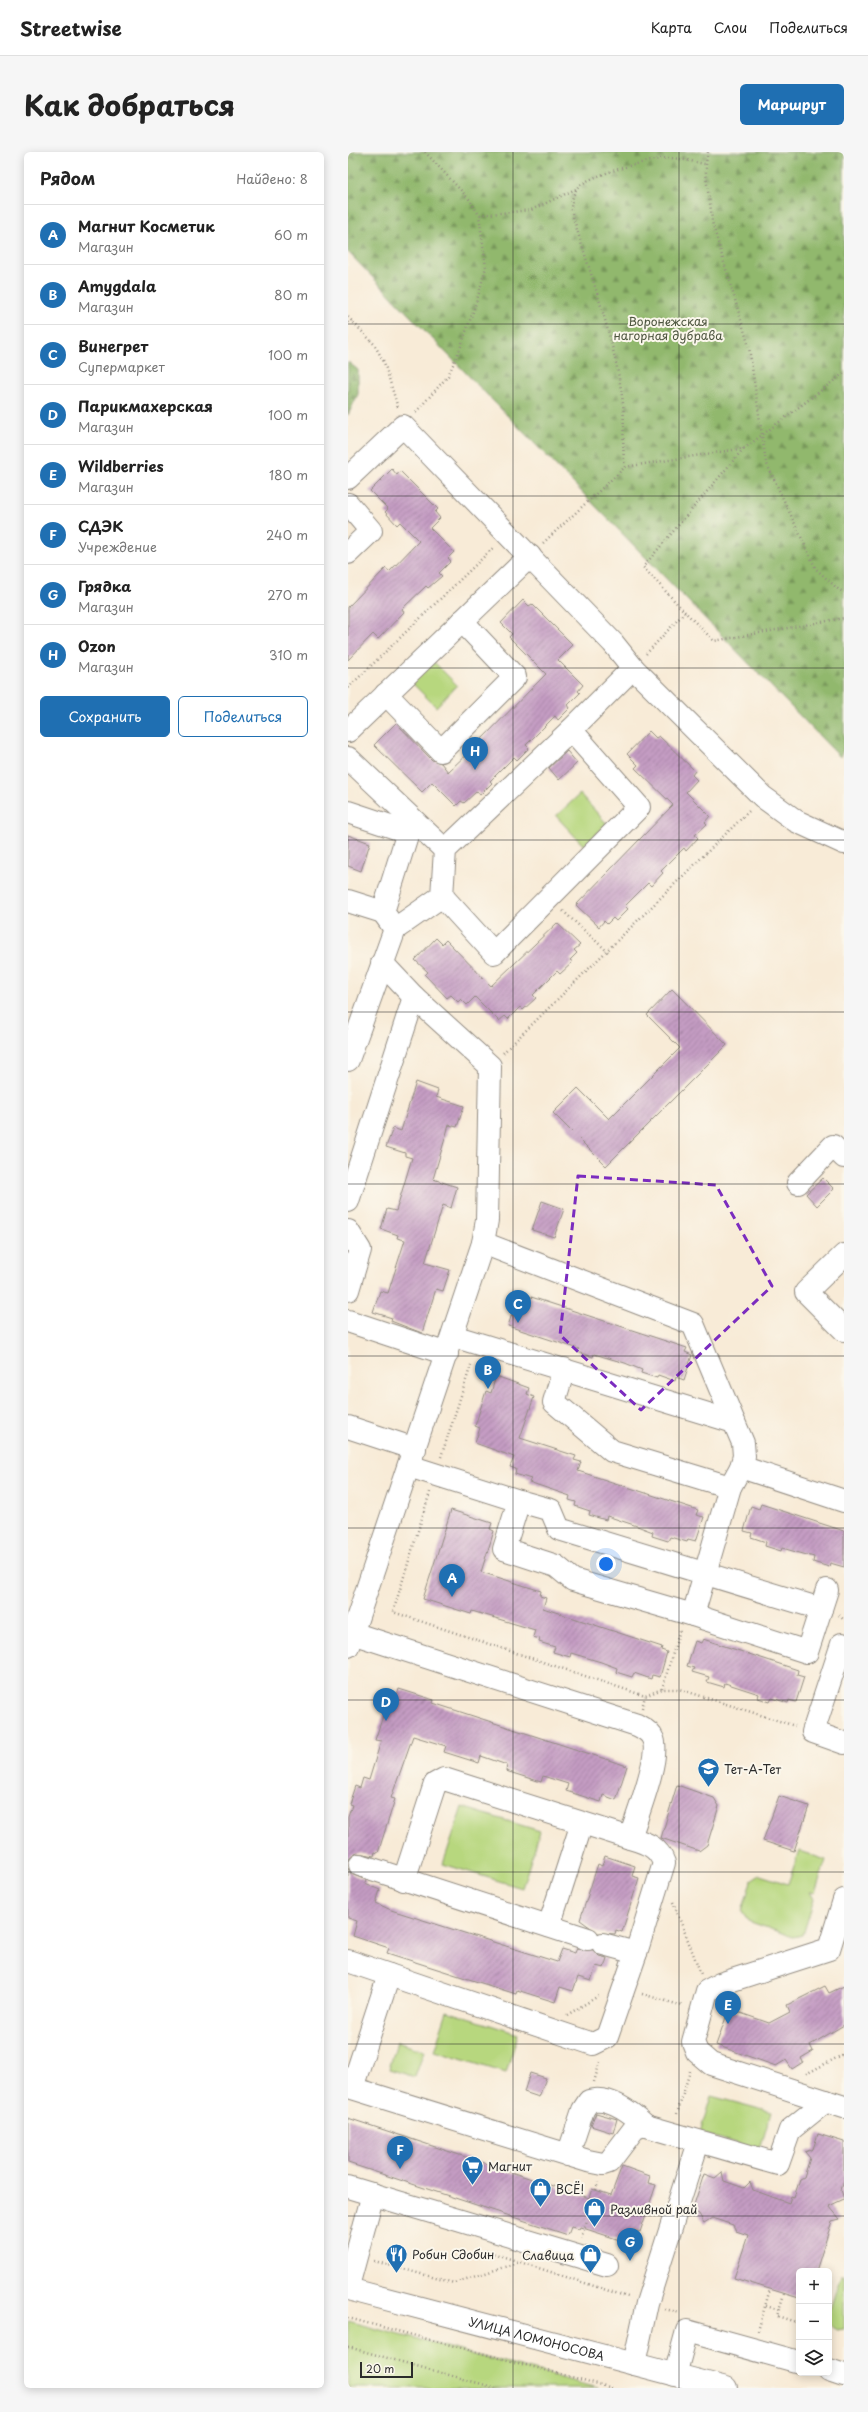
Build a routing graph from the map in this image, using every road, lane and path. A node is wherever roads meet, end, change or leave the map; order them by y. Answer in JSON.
{"nodes":[{"id":1,"x":425,"y":152,"type":"edge"},
{"id":2,"x":708,"y":152,"type":"edge"},
{"id":3,"x":705,"y":164,"type":"junction"},
{"id":4,"x":577,"y":188,"type":"junction"},
{"id":5,"x":479,"y":215,"type":"junction"},
{"id":6,"x":348,"y":317,"type":"edge"},
{"id":7,"x":352,"y":321,"type":"junction"},
{"id":8,"x":348,"y":323,"type":"edge"},
{"id":9,"x":844,"y":373,"type":"edge"},
{"id":10,"x":404,"y":426,"type":"junction"},
{"id":11,"x":761,"y":435,"type":"junction"},
{"id":12,"x":745,"y":448,"type":"junction"},
{"id":13,"x":625,"y":467,"type":"junction"},
{"id":14,"x":348,"y":478,"type":"edge"},
{"id":15,"x":348,"y":504,"type":"edge"},
{"id":16,"x":508,"y":534,"type":"junction"},
{"id":17,"x":348,"y":553,"type":"edge"},
{"id":18,"x":530,"y":556,"type":"junction"},
{"id":19,"x":844,"y":592,"type":"edge"},
{"id":20,"x":685,"y":612,"type":"junction"},
{"id":21,"x":844,"y":618,"type":"edge"},
{"id":22,"x":462,"y":621,"type":"junction"},
{"id":23,"x":633,"y":668,"type":"junction"},
{"id":24,"x":348,"y":688,"type":"edge"},
{"id":25,"x":386,"y":694,"type":"junction"},
{"id":26,"x":571,"y":730,"type":"junction"},
{"id":27,"x":348,"y":731,"type":"edge"},
{"id":28,"x":348,"y":758,"type":"edge"},
{"id":29,"x":763,"y":797,"type":"junction"},
{"id":30,"x":348,"y":812,"type":"edge"},
{"id":31,"x":412,"y":828,"type":"junction"},
{"id":32,"x":844,"y":843,"type":"edge"},
{"id":33,"x":445,"y":850,"type":"junction"},
{"id":34,"x":442,"y":896,"type":"junction"},
{"id":35,"x":548,"y":897,"type":"junction"},
{"id":36,"x":348,"y":901,"type":"edge"},
{"id":37,"x":389,"y":920,"type":"junction"},
{"id":38,"x":608,"y":952,"type":"junction"},
{"id":39,"x":382,"y":963,"type":"junction"},
{"id":40,"x":414,"y":997,"type":"junction"},
{"id":41,"x":348,"y":1060,"type":"edge"},
{"id":42,"x":490,"y":1066,"type":"junction"},
{"id":43,"x":844,"y":1157,"type":"edge"},
{"id":44,"x":798,"y":1183,"type":"dead end"},
{"id":45,"x":348,"y":1201,"type":"edge"},
{"id":46,"x":348,"y":1231,"type":"edge"},
{"id":47,"x":483,"y":1243,"type":"junction"},
{"id":48,"x":844,"y":1255,"type":"edge"},
{"id":49,"x":348,"y":1290,"type":"edge"},
{"id":50,"x":348,"y":1321,"type":"edge"},
{"id":51,"x":844,"y":1330,"type":"edge"},
{"id":52,"x":450,"y":1345,"type":"junction"},
{"id":53,"x":564,"y":1369,"type":"junction"},
{"id":54,"x":734,"y":1422,"type":"junction"},
{"id":55,"x":348,"y":1428,"type":"edge"},
{"id":56,"x":412,"y":1457,"type":"junction"},
{"id":57,"x":741,"y":1467,"type":"junction"},
{"id":58,"x":730,"y":1487,"type":"junction"},
{"id":59,"x":519,"y":1501,"type":"junction"},
{"id":60,"x":844,"y":1501,"type":"edge"},
{"id":61,"x":705,"y":1574,"type":"junction"},
{"id":62,"x":393,"y":1612,"type":"dead end"},
{"id":63,"x":689,"y":1614,"type":"junction"},
{"id":64,"x":350,"y":1639,"type":"edge"},
{"id":65,"x":844,"y":1645,"type":"edge"},
{"id":66,"x":662,"y":1689,"type":"junction"},
{"id":67,"x":813,"y":1732,"type":"junction"},
{"id":68,"x":844,"y":1743,"type":"edge"},
{"id":69,"x":582,"y":1823,"type":"junction"},
{"id":70,"x":630,"y":1838,"type":"junction"},
{"id":71,"x":360,"y":1866,"type":"dead end"},
{"id":72,"x":661,"y":1872,"type":"junction"},
{"id":73,"x":404,"y":1880,"type":"junction"},
{"id":74,"x":844,"y":1900,"type":"edge"},
{"id":75,"x":549,"y":1926,"type":"junction"},
{"id":76,"x":636,"y":1954,"type":"junction"},
{"id":77,"x":348,"y":1961,"type":"edge"},
{"id":78,"x":389,"y":1975,"type":"junction"},
{"id":79,"x":624,"y":1988,"type":"junction"},
{"id":80,"x":603,"y":1993,"type":"dead end"},
{"id":81,"x":704,"y":2001,"type":"junction"},
{"id":82,"x":546,"y":2028,"type":"junction"},
{"id":83,"x":607,"y":2037,"type":"junction"},
{"id":84,"x":697,"y":2052,"type":"junction"},
{"id":85,"x":844,"y":2054,"type":"edge"},
{"id":86,"x":781,"y":2087,"type":"junction"},
{"id":87,"x":589,"y":2102,"type":"junction"},
{"id":88,"x":835,"y":2104,"type":"edge"},
{"id":89,"x":646,"y":2126,"type":"junction"},
{"id":90,"x":671,"y":2133,"type":"junction"},
{"id":91,"x":698,"y":2142,"type":"junction"},
{"id":92,"x":568,"y":2155,"type":"junction"},
{"id":93,"x":348,"y":2187,"type":"edge"},
{"id":94,"x":373,"y":2194,"type":"junction"},
{"id":95,"x":481,"y":2249,"type":"dead end"},
{"id":96,"x":356,"y":2257,"type":"junction"},
{"id":97,"x":518,"y":2262,"type":"junction"},
{"id":98,"x":607,"y":2265,"type":"dead end"},
{"id":99,"x":348,"y":2286,"type":"edge"},
{"id":100,"x":348,"y":2289,"type":"edge"},
{"id":101,"x":770,"y":2289,"type":"dead end"},
{"id":102,"x":784,"y":2294,"type":"dead end"},
{"id":103,"x":647,"y":2303,"type":"junction"},
{"id":104,"x":766,"y":2306,"type":"junction"},
{"id":105,"x":779,"y":2310,"type":"junction"},
{"id":106,"x":684,"y":2314,"type":"dead end"},
{"id":107,"x":348,"y":2318,"type":"edge"},
{"id":108,"x":796,"y":2322,"type":"edge"},
{"id":109,"x":757,"y":2337,"type":"dead end"},
{"id":110,"x":348,"y":2347,"type":"edge"},
{"id":111,"x":796,"y":2361,"type":"edge"},
{"id":112,"x":634,"y":2364,"type":"junction"},
{"id":113,"x":832,"y":2371,"type":"edge"},
{"id":114,"x":675,"y":2375,"type":"junction"},
{"id":115,"x":844,"y":2375,"type":"edge"},
{"id":116,"x":496,"y":2388,"type":"edge"},
{"id":117,"x":613,"y":2388,"type":"edge"},
{"id":118,"x":726,"y":2388,"type":"edge"}],
"edges":[{"from":1,"to":5,"type":"path"},
{"from":2,"to":3,"type":"path"},
{"from":3,"to":4,"type":"path"},
{"from":3,"to":11,"type":"path"},
{"from":4,"to":5,"type":"path"},
{"from":4,"to":13,"type":"path"},
{"from":5,"to":10,"type":"path"},
{"from":6,"to":7,"type":"path"},
{"from":7,"to":8,"type":"path"},
{"from":7,"to":10,"type":"path"},
{"from":9,"to":11,"type":"path"},
{"from":10,"to":14,"type":"street"},
{"from":10,"to":16,"type":"street"},
{"from":11,"to":12,"type":"path"},
{"from":11,"to":19,"type":"path"},
{"from":12,"to":13,"type":"path"},
{"from":12,"to":20,"type":"path"},
{"from":13,"to":18,"type":"path"},
{"from":15,"to":17,"type":"street"},
{"from":16,"to":18,"type":"street"},
{"from":16,"to":24,"type":"path"},
{"from":18,"to":22,"type":"street"},
{"from":18,"to":23,"type":"street"},
{"from":20,"to":21,"type":"path"},
{"from":20,"to":23,"type":"path"},
{"from":22,"to":25,"type":"street"},
{"from":22,"to":25,"type":"street"},
{"from":23,"to":26,"type":"street"},
{"from":23,"to":29,"type":"street"},
{"from":25,"to":27,"type":"street"},
{"from":26,"to":33,"type":"street"},
{"from":26,"to":35,"type":"street"},
{"from":28,"to":31,"type":"street"},
{"from":29,"to":32,"type":"street"},
{"from":29,"to":38,"type":"path"},
{"from":30,"to":31,"type":"street"},
{"from":31,"to":33,"type":"street"},
{"from":31,"to":37,"type":"street"},
{"from":33,"to":34,"type":"street"},
{"from":34,"to":35,"type":"street"},
{"from":34,"to":37,"type":"street"},
{"from":35,"to":38,"type":"path"},
{"from":36,"to":37,"type":"street"},
{"from":37,"to":39,"type":"street"},
{"from":38,"to":42,"type":"path"},
{"from":39,"to":40,"type":"street"},
{"from":39,"to":41,"type":"street"},
{"from":40,"to":42,"type":"street"},
{"from":40,"to":45,"type":"street"},
{"from":42,"to":47,"type":"street"},
{"from":43,"to":44,"type":"street"},
{"from":46,"to":49,"type":"street"},
{"from":47,"to":52,"type":"street"},
{"from":47,"to":54,"type":"street"},
{"from":48,"to":51,"type":"street"},
{"from":50,"to":52,"type":"street"},
{"from":52,"to":53,"type":"street"},
{"from":52,"to":56,"type":"street"},
{"from":53,"to":54,"type":"street"},
{"from":53,"to":58,"type":"street"},
{"from":54,"to":57,"type":"street"},
{"from":55,"to":56,"type":"street"},
{"from":56,"to":59,"type":"street"},
{"from":56,"to":64,"type":"street"},
{"from":57,"to":58,"type":"street"},
{"from":57,"to":60,"type":"street"},
{"from":58,"to":61,"type":"street"},
{"from":59,"to":61,"type":"street"},
{"from":59,"to":63,"type":"street"},
{"from":61,"to":63,"type":"street"},
{"from":61,"to":63,"type":"street"},
{"from":62,"to":66,"type":"path"},
{"from":63,"to":66,"type":"path"},
{"from":64,"to":70,"type":"street"},
{"from":65,"to":67,"type":"street"},
{"from":66,"to":67,"type":"path"},
{"from":67,"to":68,"type":"street"},
{"from":69,"to":70,"type":"street"},
{"from":69,"to":73,"type":"street"},
{"from":69,"to":75,"type":"street"},
{"from":70,"to":72,"type":"street"},
{"from":71,"to":73,"type":"street"},
{"from":72,"to":76,"type":"street"},
{"from":72,"to":81,"type":"path"},
{"from":73,"to":75,"type":"street"},
{"from":74,"to":81,"type":"street"},
{"from":75,"to":76,"type":"street"},
{"from":76,"to":79,"type":"street"},
{"from":77,"to":78,"type":"street"},
{"from":78,"to":82,"type":"street"},
{"from":78,"to":92,"type":"street"},
{"from":79,"to":81,"type":"path"},
{"from":79,"to":83,"type":"street"},
{"from":80,"to":82,"type":"path"},
{"from":81,"to":84,"type":"street"},
{"from":82,"to":83,"type":"street"},
{"from":83,"to":87,"type":"path"},
{"from":84,"to":86,"type":"street"},
{"from":84,"to":90,"type":"path"},
{"from":85,"to":86,"type":"path"},
{"from":86,"to":88,"type":"street"},
{"from":87,"to":89,"type":"street"},
{"from":87,"to":92,"type":"street"},
{"from":88,"to":91,"type":"street"},
{"from":89,"to":90,"type":"street"},
{"from":89,"to":92,"type":"street"},
{"from":90,"to":91,"type":"street"},
{"from":91,"to":103,"type":"street"},
{"from":93,"to":94,"type":"street"},
{"from":94,"to":96,"type":"street"},
{"from":94,"to":98,"type":"street"},
{"from":95,"to":97,"type":"path"},
{"from":96,"to":97,"type":"path"},
{"from":96,"to":99,"type":"street"},
{"from":97,"to":103,"type":"path"},
{"from":100,"to":112,"type":"street","name":"УЛИЦА ЛОМОНОСОВА"},
{"from":101,"to":104,"type":"path"},
{"from":102,"to":105,"type":"path"},
{"from":103,"to":106,"type":"path"},
{"from":103,"to":112,"type":"street"},
{"from":104,"to":105,"type":"path"},
{"from":104,"to":109,"type":"path"},
{"from":105,"to":108,"type":"path"},
{"from":107,"to":117,"type":"path"},
{"from":110,"to":116,"type":"path"},
{"from":111,"to":114,"type":"street"},
{"from":112,"to":114,"type":"street","name":"УЛИЦА ЛОМОНОСОВА"},
{"from":113,"to":115,"type":"street"},
{"from":114,"to":118,"type":"street","name":"УЛИЦА ЛОМОНОСОВА"}]}
